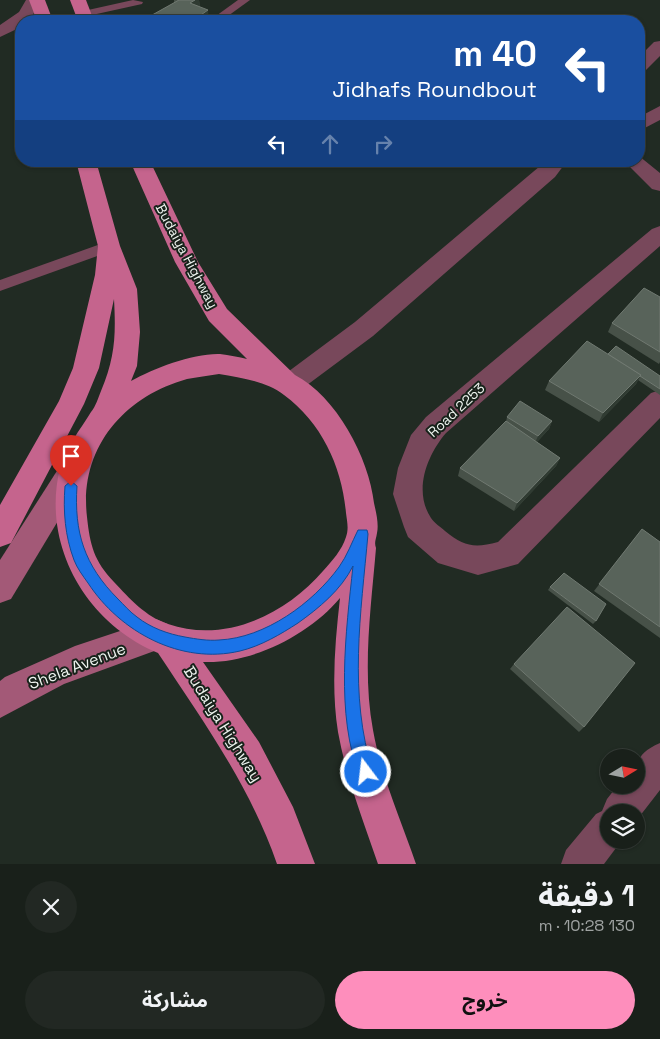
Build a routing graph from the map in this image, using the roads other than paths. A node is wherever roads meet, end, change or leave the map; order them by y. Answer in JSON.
{"nodes":[{"id":1,"x":34,"y":0,"type":"edge"},
{"id":2,"x":38,"y":0,"type":"edge"},
{"id":3,"x":245,"y":0,"type":"edge"},
{"id":4,"x":138,"y":2,"type":"dead end"},
{"id":5,"x":82,"y":12,"type":"edge"},
{"id":6,"x":26,"y":15,"type":"edge"},
{"id":7,"x":43,"y":15,"type":"edge"},
{"id":8,"x":223,"y":15,"type":"edge"},
{"id":9,"x":15,"y":24,"type":"edge"},
{"id":10,"x":0,"y":32,"type":"edge"},
{"id":11,"x":0,"y":38,"type":"edge"},
{"id":12,"x":15,"y":39,"type":"edge"},
{"id":13,"x":660,"y":46,"type":"edge"},
{"id":14,"x":645,"y":62,"type":"edge"},
{"id":15,"x":660,"y":112,"type":"edge"},
{"id":16,"x":645,"y":121,"type":"edge"},
{"id":17,"x":88,"y":167,"type":"edge"},
{"id":18,"x":143,"y":167,"type":"edge"},
{"id":19,"x":547,"y":167,"type":"edge"},
{"id":20,"x":641,"y":167,"type":"edge"},
{"id":21,"x":660,"y":184,"type":"edge"},
{"id":22,"x":660,"y":234,"type":"edge"},
{"id":23,"x":109,"y":246,"type":"junction"},
{"id":24,"x":0,"y":286,"type":"edge"},
{"id":25,"x":290,"y":384,"type":"junction"},
{"id":26,"x":660,"y":402,"type":"edge"},
{"id":27,"x":106,"y":411,"type":"junction"},
{"id":28,"x":72,"y":472,"type":"junction"},
{"id":29,"x":0,"y":533,"type":"edge"},
{"id":30,"x":362,"y":534,"type":"junction"},
{"id":31,"x":0,"y":588,"type":"edge"},
{"id":32,"x":163,"y":638,"type":"junction"},
{"id":33,"x":0,"y":701,"type":"edge"},
{"id":34,"x":660,"y":761,"type":"edge"},
{"id":35,"x":626,"y":804,"type":"edge"},
{"id":36,"x":600,"y":838,"type":"edge"},
{"id":37,"x":296,"y":864,"type":"edge"},
{"id":38,"x":397,"y":864,"type":"edge"},
{"id":39,"x":580,"y":864,"type":"edge"}],
"edges":[{"from":1,"to":6,"type":"street"},
{"from":2,"to":7,"type":"main road"},
{"from":3,"to":8,"type":"lane"},
{"from":4,"to":5,"type":"lane"},
{"from":9,"to":10,"type":"street"},
{"from":11,"to":12,"type":"street"},
{"from":13,"to":14,"type":"street"},
{"from":15,"to":16,"type":"street"},
{"from":17,"to":23,"type":"main road"},
{"from":18,"to":25,"type":"main road","name":"Budaiya Highway"},
{"from":19,"to":25,"type":"street"},
{"from":20,"to":21,"type":"street"},
{"from":22,"to":26,"type":"street","name":"Road 2253"},
{"from":23,"to":24,"type":"lane"},
{"from":23,"to":27,"type":"main road"},
{"from":23,"to":29,"type":"main road"},
{"from":25,"to":27,"type":"main road"},
{"from":25,"to":30,"type":"main road","name":"Budaiya Highway"},
{"from":27,"to":28,"type":"main road"},
{"from":28,"to":31,"type":"main road"},
{"from":28,"to":32,"type":"main road"},
{"from":30,"to":32,"type":"main road"},
{"from":30,"to":38,"type":"main road"},
{"from":32,"to":33,"type":"main road","name":"Shela Avenue"},
{"from":32,"to":37,"type":"main road","name":"Budaiya Highway"},
{"from":34,"to":35,"type":"street"},
{"from":36,"to":39,"type":"street"}]}
